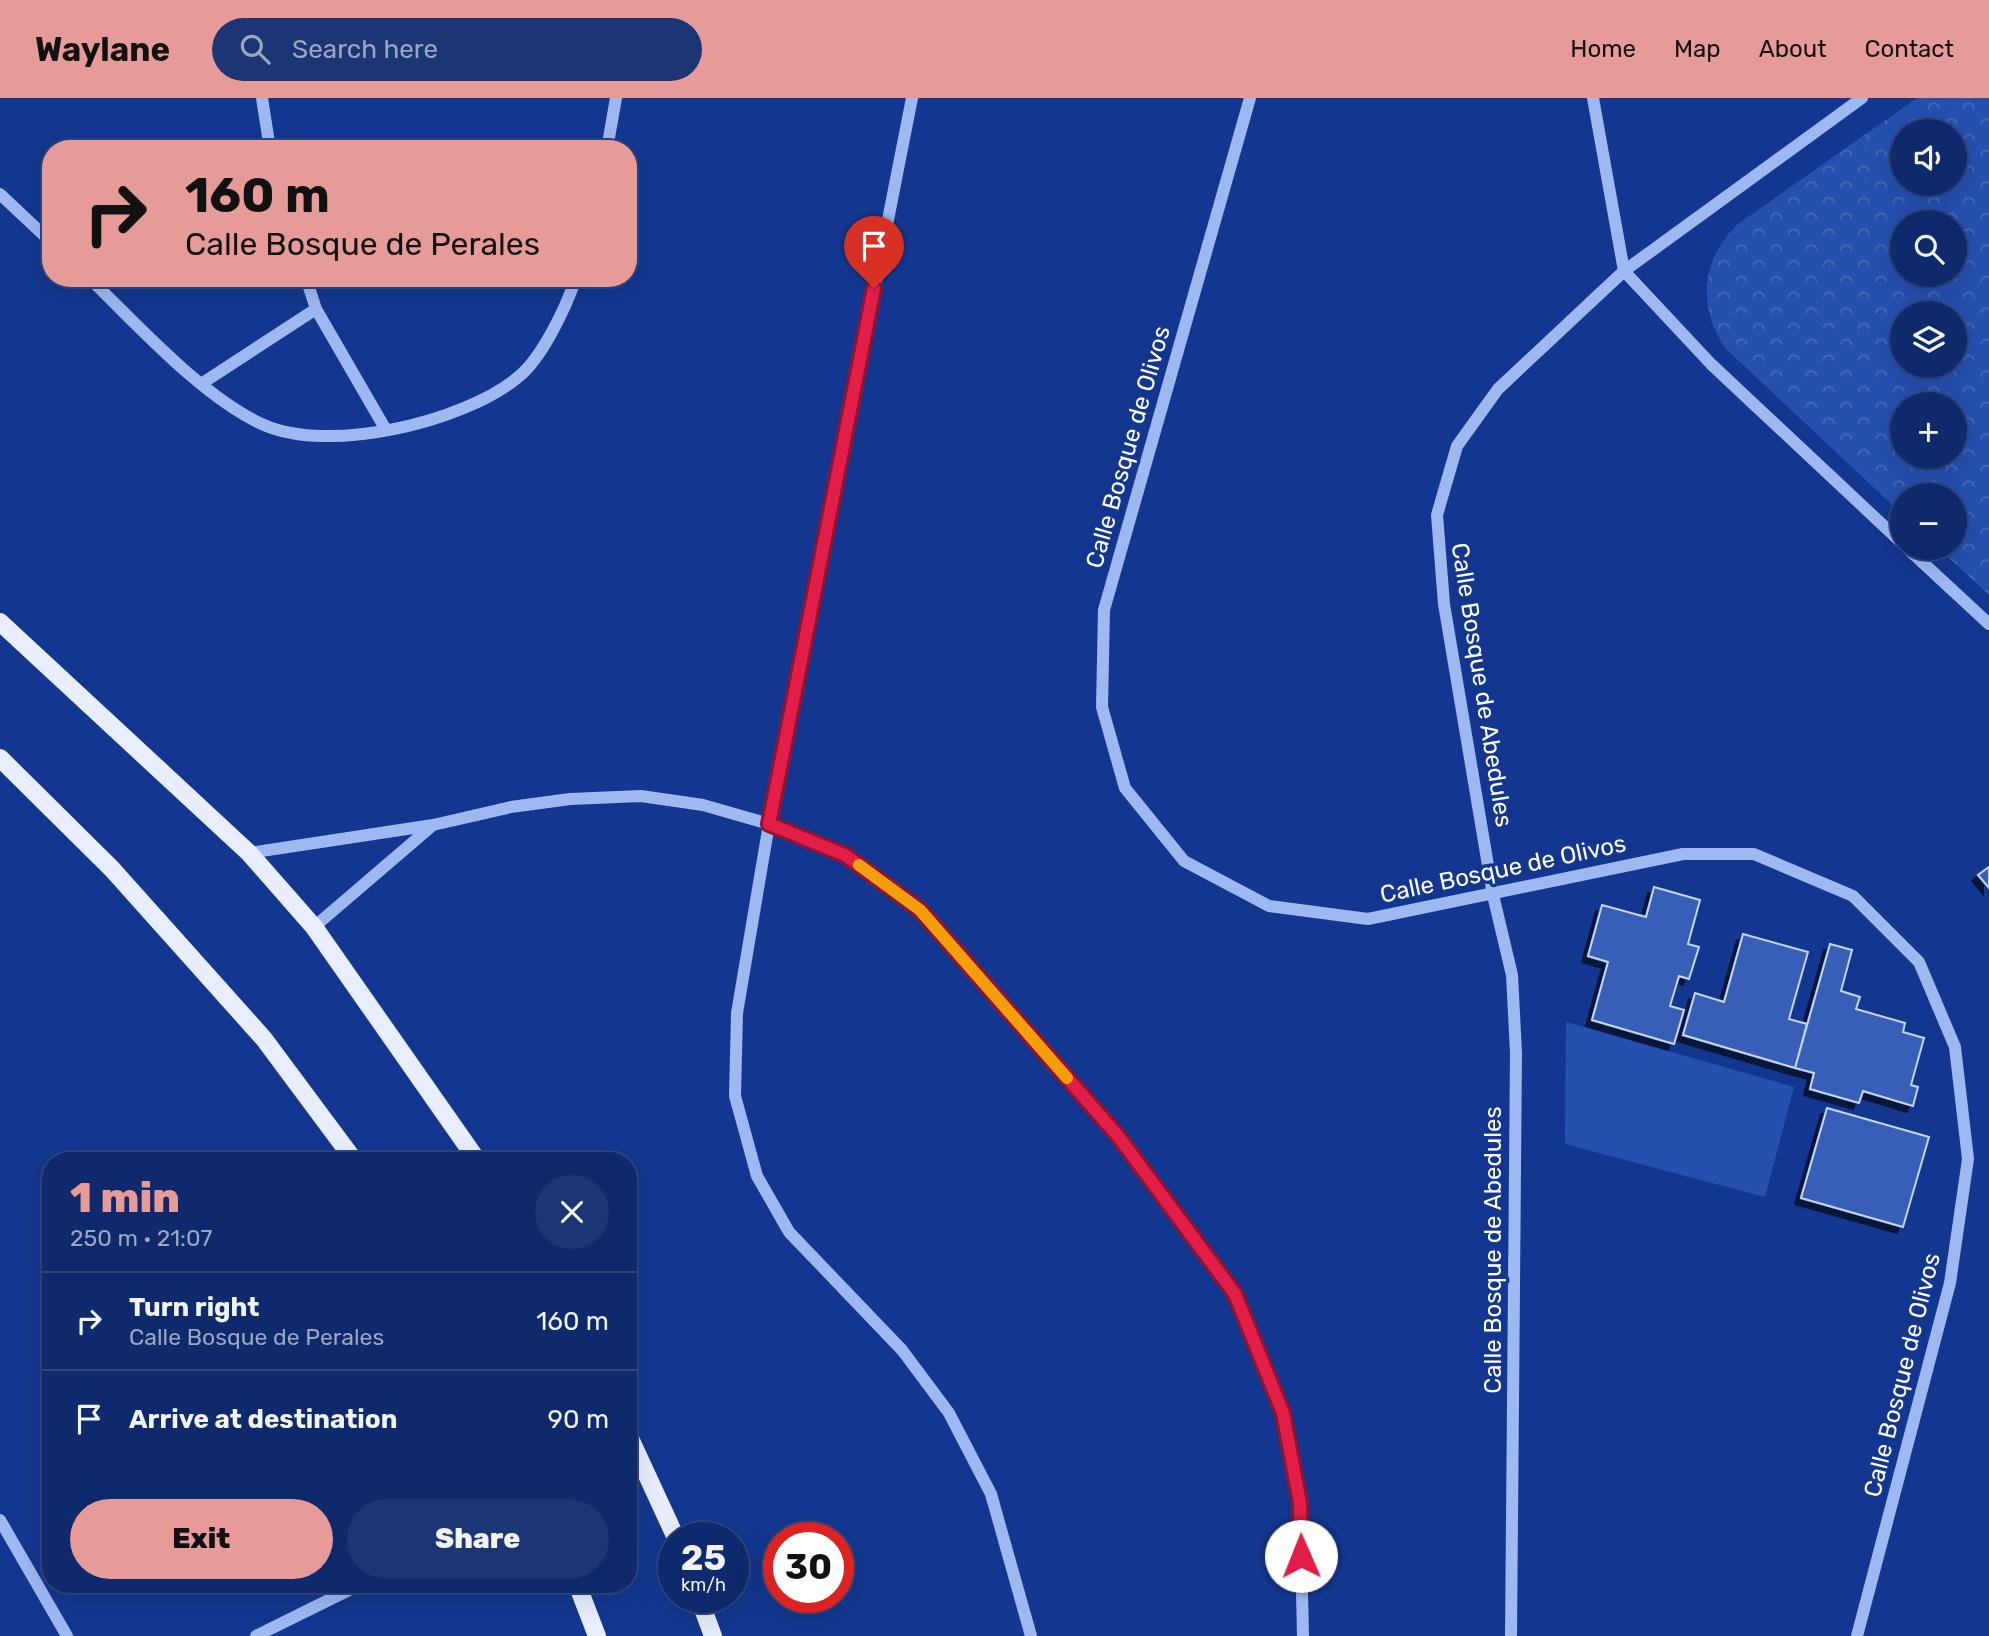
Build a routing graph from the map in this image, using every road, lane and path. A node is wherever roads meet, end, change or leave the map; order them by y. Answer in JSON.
{"nodes":[{"id":1,"x":262,"y":98,"type":"edge"},
{"id":2,"x":616,"y":98,"type":"edge"},
{"id":3,"x":912,"y":98,"type":"edge"},
{"id":4,"x":1250,"y":98,"type":"edge"},
{"id":5,"x":1593,"y":98,"type":"edge"},
{"id":6,"x":1862,"y":98,"type":"edge"},
{"id":7,"x":269,"y":140,"type":"edge"},
{"id":8,"x":609,"y":140,"type":"edge"},
{"id":9,"x":0,"y":194,"type":"edge"},
{"id":10,"x":42,"y":234,"type":"edge"},
{"id":11,"x":1624,"y":271,"type":"junction"},
{"id":12,"x":99,"y":287,"type":"edge"},
{"id":13,"x":309,"y":287,"type":"edge"},
{"id":14,"x":573,"y":287,"type":"edge"},
{"id":15,"x":316,"y":309,"type":"junction"},
{"id":16,"x":201,"y":384,"type":"junction"},
{"id":17,"x":386,"y":430,"type":"junction"},
{"id":18,"x":1890,"y":532,"type":"edge"},
{"id":19,"x":1920,"y":560,"type":"edge"},
{"id":20,"x":0,"y":622,"type":"edge"},
{"id":21,"x":1989,"y":624,"type":"edge"},
{"id":22,"x":0,"y":758,"type":"edge"},
{"id":23,"x":769,"y":824,"type":"junction"},
{"id":24,"x":433,"y":825,"type":"junction"},
{"id":25,"x":249,"y":853,"type":"junction"},
{"id":26,"x":1493,"y":895,"type":"junction"},
{"id":27,"x":314,"y":927,"type":"junction"},
{"id":28,"x":348,"y":1152,"type":"edge"},
{"id":29,"x":471,"y":1152,"type":"edge"},
{"id":30,"x":637,"y":1454,"type":"edge"},
{"id":31,"x":0,"y":1520,"type":"edge"},
{"id":32,"x":669,"y":1522,"type":"edge"},
{"id":33,"x":42,"y":1593,"type":"edge"},
{"id":34,"x":42,"y":1593,"type":"edge"},
{"id":35,"x":343,"y":1593,"type":"edge"},
{"id":36,"x":580,"y":1593,"type":"edge"},
{"id":37,"x":705,"y":1613,"type":"edge"},
{"id":38,"x":67,"y":1636,"type":"edge"},
{"id":39,"x":256,"y":1636,"type":"edge"},
{"id":40,"x":597,"y":1636,"type":"edge"},
{"id":41,"x":713,"y":1636,"type":"edge"},
{"id":42,"x":1031,"y":1636,"type":"edge"},
{"id":43,"x":1303,"y":1636,"type":"edge"},
{"id":44,"x":1511,"y":1636,"type":"edge"},
{"id":45,"x":1857,"y":1636,"type":"edge"}],
"edges":[{"from":1,"to":7,"type":"street"},
{"from":2,"to":8,"type":"street"},
{"from":3,"to":23,"type":"street"},
{"from":4,"to":26,"type":"street","name":"Calle Bosque de Olivos"},
{"from":5,"to":11,"type":"street"},
{"from":6,"to":11,"type":"street","name":"Calle Bosque de Abedules"},
{"from":9,"to":10,"type":"street"},
{"from":11,"to":18,"type":"street"},
{"from":11,"to":26,"type":"street","name":"Calle Bosque de Abedules"},
{"from":12,"to":16,"type":"street"},
{"from":13,"to":15,"type":"street"},
{"from":14,"to":17,"type":"street"},
{"from":15,"to":16,"type":"street"},
{"from":15,"to":17,"type":"street"},
{"from":16,"to":17,"type":"street"},
{"from":19,"to":21,"type":"street"},
{"from":20,"to":25,"type":"main road"},
{"from":22,"to":28,"type":"main road"},
{"from":23,"to":24,"type":"street"},
{"from":23,"to":42,"type":"street"},
{"from":23,"to":43,"type":"street"},
{"from":24,"to":25,"type":"street"},
{"from":24,"to":27,"type":"street"},
{"from":25,"to":27,"type":"main road"},
{"from":26,"to":44,"type":"street","name":"Calle Bosque de Abedules"},
{"from":26,"to":45,"type":"street","name":"Calle Bosque de Olivos"},
{"from":27,"to":29,"type":"main road"},
{"from":30,"to":32,"type":"main road"},
{"from":31,"to":34,"type":"street"},
{"from":33,"to":38,"type":"street"},
{"from":35,"to":39,"type":"street"},
{"from":36,"to":40,"type":"main road"},
{"from":37,"to":41,"type":"main road"}]}
